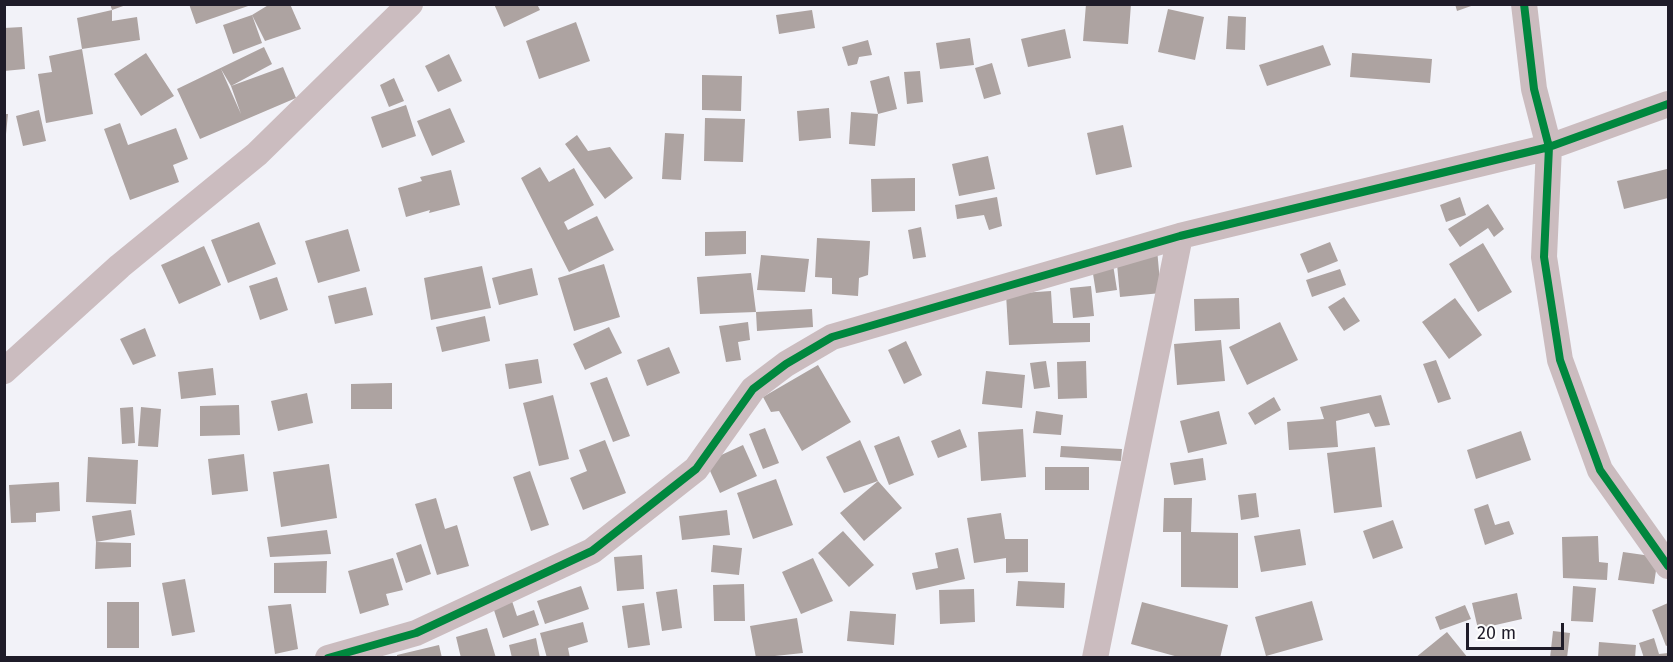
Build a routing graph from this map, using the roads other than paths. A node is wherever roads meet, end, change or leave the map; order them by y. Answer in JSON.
{"nodes":[{"id":1,"x":410,"y":4,"type":"edge"},
{"id":2,"x":1524,"y":4,"type":"edge"},
{"id":3,"x":1668,"y":104,"type":"edge"},
{"id":4,"x":1549,"y":147,"type":"junction"},
{"id":5,"x":1180,"y":236,"type":"junction"},
{"id":6,"x":4,"y":371,"type":"edge"},
{"id":7,"x":1668,"y":566,"type":"edge"},
{"id":8,"x":328,"y":657,"type":"edge"},
{"id":9,"x":1095,"y":657,"type":"edge"}],
"edges":[{"from":1,"to":6,"type":"street"},
{"from":2,"to":4,"type":"street"},
{"from":3,"to":4,"type":"street"},
{"from":4,"to":5,"type":"street"},
{"from":4,"to":7,"type":"street"},
{"from":5,"to":8,"type":"street"},
{"from":5,"to":9,"type":"street"}]}
